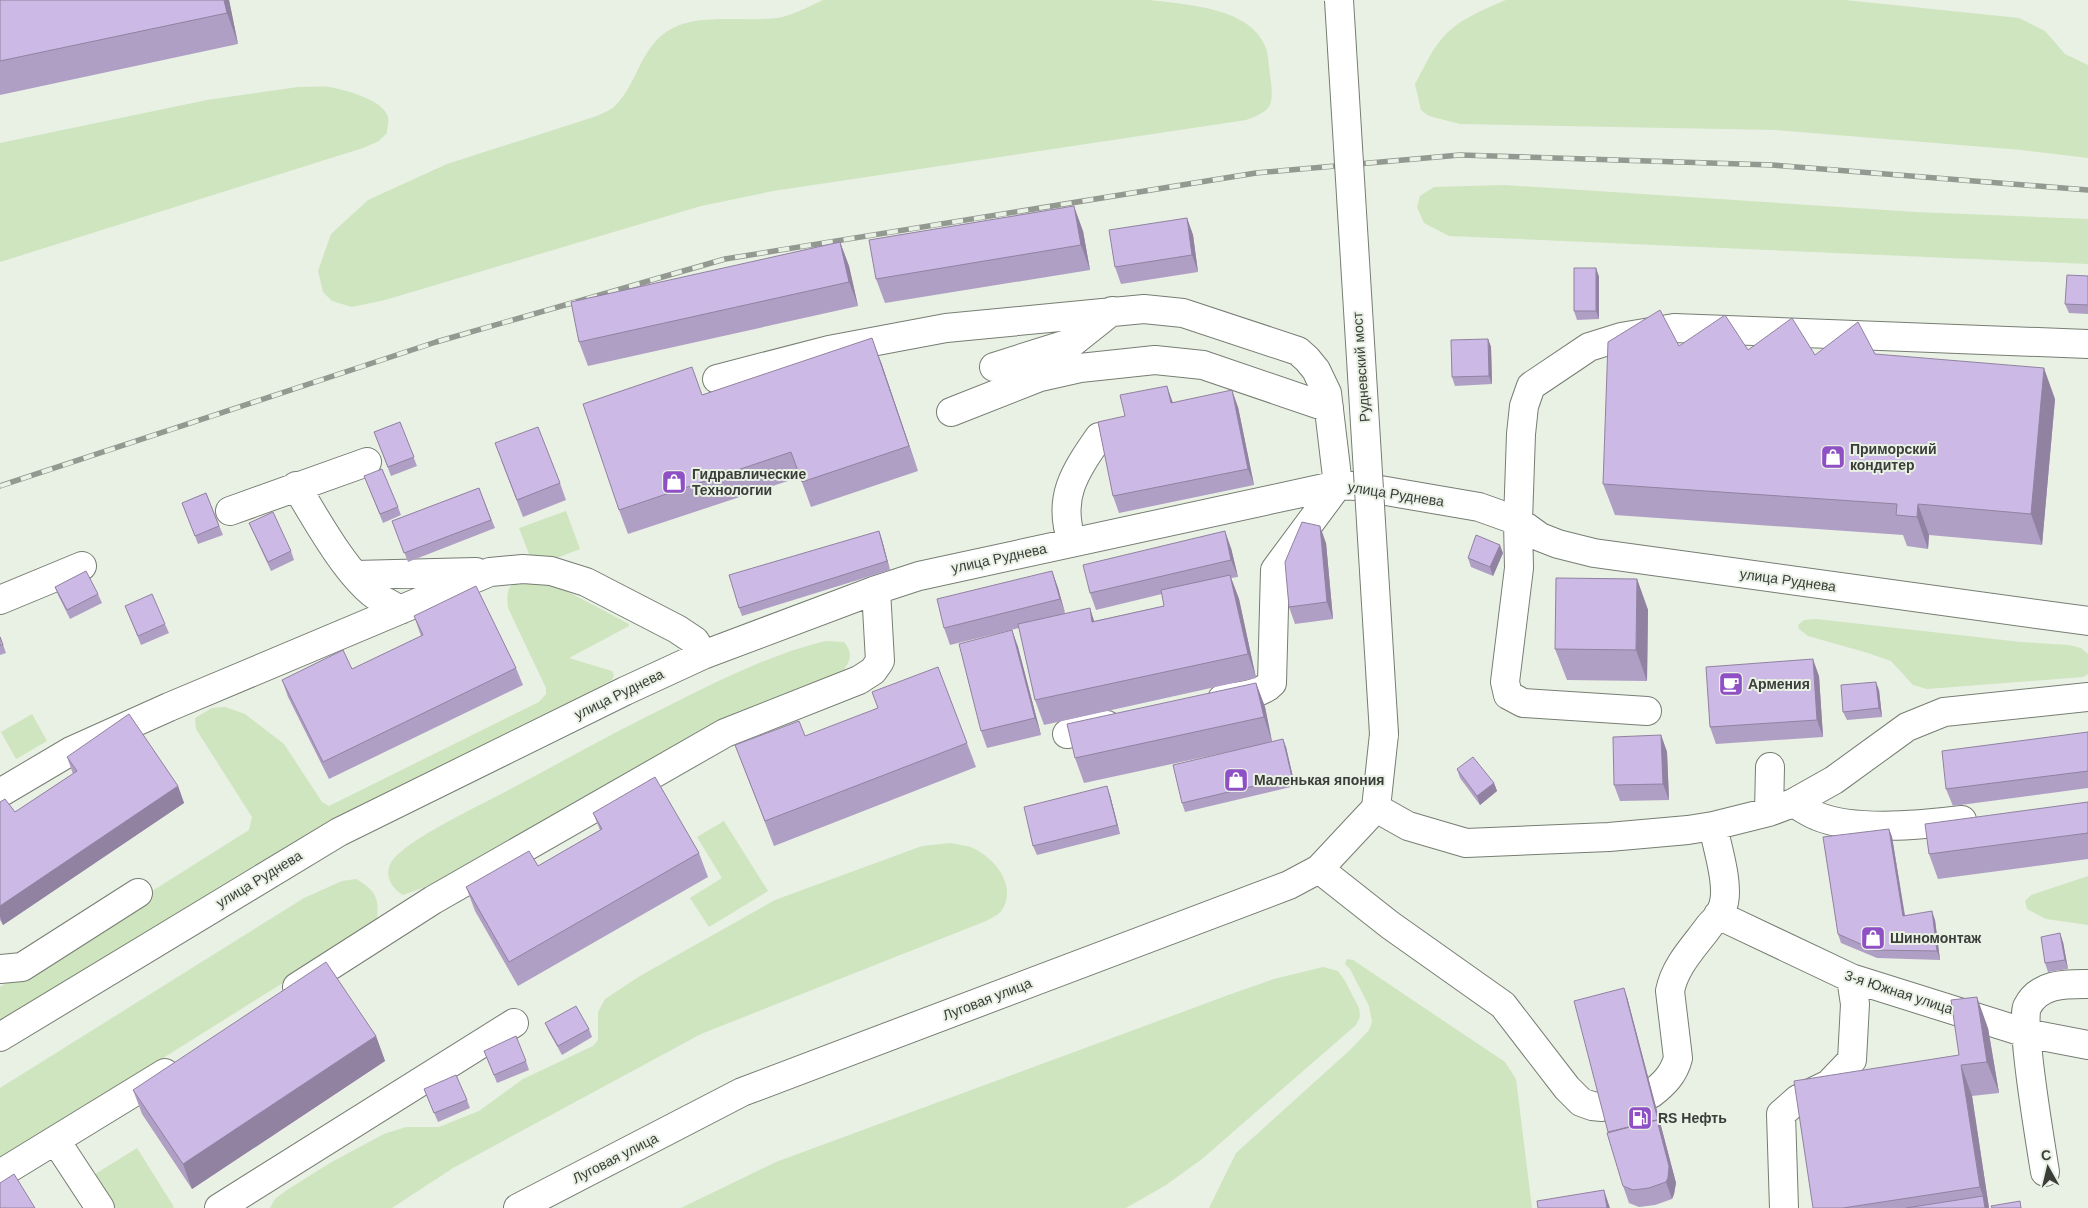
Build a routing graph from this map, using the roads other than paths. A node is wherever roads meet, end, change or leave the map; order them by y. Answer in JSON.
{"nodes":[{"id":1,"x":1339,"y":0,"type":"edge"},
{"id":2,"x":1112,"y":311,"type":"junction"},
{"id":3,"x":2088,"y":344,"type":"edge"},
{"id":4,"x":994,"y":367,"type":"dead end"},
{"id":5,"x":717,"y":379,"type":"dead end"},
{"id":6,"x":1329,"y":408,"type":"junction"},
{"id":7,"x":951,"y":412,"type":"dead end"},
{"id":8,"x":1099,"y":437,"type":"edge"},
{"id":9,"x":367,"y":462,"type":"dead end"},
{"id":10,"x":1338,"y":485,"type":"junction"},
{"id":11,"x":296,"y":486,"type":"junction"},
{"id":12,"x":230,"y":511,"type":"dead end"},
{"id":13,"x":1518,"y":521,"type":"junction"},
{"id":14,"x":1072,"y":542,"type":"junction"},
{"id":15,"x":82,"y":566,"type":"dead end"},
{"id":16,"x":490,"y":572,"type":"junction"},
{"id":17,"x":355,"y":575,"type":"junction"},
{"id":18,"x":876,"y":590,"type":"junction"},
{"id":19,"x":0,"y":600,"type":"edge"},
{"id":20,"x":400,"y":610,"type":"junction"},
{"id":21,"x":2088,"y":621,"type":"edge"},
{"id":22,"x":703,"y":655,"type":"junction"},
{"id":23,"x":2088,"y":697,"type":"edge"},
{"id":24,"x":1202,"y":704,"type":"edge"},
{"id":25,"x":1647,"y":711,"type":"dead end"},
{"id":26,"x":1134,"y":719,"type":"edge"},
{"id":27,"x":1067,"y":734,"type":"edge"},
{"id":28,"x":1770,"y":767,"type":"dead end"},
{"id":29,"x":0,"y":793,"type":"edge"},
{"id":30,"x":1781,"y":807,"type":"junction"},
{"id":31,"x":1376,"y":808,"type":"junction"},
{"id":32,"x":1991,"y":817,"type":"edge"},
{"id":33,"x":1713,"y":826,"type":"junction"},
{"id":34,"x":1319,"y":869,"type":"junction"},
{"id":35,"x":138,"y":893,"type":"dead end"},
{"id":36,"x":1718,"y":915,"type":"junction"},
{"id":37,"x":0,"y":969,"type":"edge"},
{"id":38,"x":1851,"y":978,"type":"junction"},
{"id":39,"x":2088,"y":984,"type":"edge"},
{"id":40,"x":279,"y":999,"type":"edge"},
{"id":41,"x":514,"y":1023,"type":"dead end"},
{"id":42,"x":2026,"y":1033,"type":"junction"},
{"id":43,"x":0,"y":1036,"type":"edge"},
{"id":44,"x":2088,"y":1044,"type":"edge"},
{"id":45,"x":188,"y":1058,"type":"edge"},
{"id":46,"x":1652,"y":1094,"type":"edge"},
{"id":47,"x":1602,"y":1108,"type":"edge"},
{"id":48,"x":56,"y":1141,"type":"junction"},
{"id":49,"x":2045,"y":1172,"type":"dead end"},
{"id":50,"x":0,"y":1174,"type":"edge"},
{"id":51,"x":100,"y":1208,"type":"edge"},
{"id":52,"x":219,"y":1208,"type":"edge"},
{"id":53,"x":518,"y":1208,"type":"edge"},
{"id":54,"x":1784,"y":1208,"type":"edge"}],
"edges":[{"from":1,"to":31,"type":"street","name":"Рудневский мост","bridge":true},
{"from":2,"to":4,"type":"street"},
{"from":2,"to":5,"type":"street"},
{"from":2,"to":6,"type":"street"},
{"from":3,"to":13,"type":"street"},
{"from":6,"to":7,"type":"street"},
{"from":6,"to":10,"type":"street"},
{"from":8,"to":14,"type":"street"},
{"from":9,"to":11,"type":"street"},
{"from":10,"to":13,"type":"street","name":"улица Руднева"},
{"from":10,"to":14,"type":"street","name":"улица Руднева"},
{"from":10,"to":24,"type":"street"},
{"from":11,"to":12,"type":"street"},
{"from":11,"to":17,"type":"street"},
{"from":13,"to":21,"type":"street","name":"улица Руднева"},
{"from":13,"to":25,"type":"street"},
{"from":14,"to":18,"type":"street","name":"улица Руднева"},
{"from":15,"to":19,"type":"street"},
{"from":16,"to":17,"type":"street"},
{"from":16,"to":20,"type":"street"},
{"from":16,"to":22,"type":"street"},
{"from":17,"to":20,"type":"street"},
{"from":18,"to":22,"type":"street","name":"улица Руднева"},
{"from":18,"to":40,"type":"street"},
{"from":20,"to":29,"type":"street"},
{"from":22,"to":43,"type":"street","name":"улица Руднева"},
{"from":23,"to":30,"type":"street"},
{"from":26,"to":27,"type":"street"},
{"from":28,"to":30,"type":"street"},
{"from":30,"to":32,"type":"street"},
{"from":30,"to":33,"type":"street"},
{"from":31,"to":33,"type":"street"},
{"from":31,"to":34,"type":"street","name":"Луговая улица"},
{"from":33,"to":36,"type":"street"},
{"from":34,"to":47,"type":"street"},
{"from":34,"to":53,"type":"street","name":"Луговая улица"},
{"from":35,"to":37,"type":"street"},
{"from":36,"to":38,"type":"street","name":"3-я Южная улица"},
{"from":36,"to":46,"type":"street"},
{"from":38,"to":42,"type":"street","name":"3-я Южная улица"},
{"from":38,"to":54,"type":"street"},
{"from":39,"to":42,"type":"street"},
{"from":41,"to":52,"type":"street"},
{"from":42,"to":44,"type":"street","name":"3-я Южная улица"},
{"from":42,"to":49,"type":"street"},
{"from":45,"to":48,"type":"street"},
{"from":48,"to":50,"type":"street"},
{"from":48,"to":51,"type":"street"}]}
